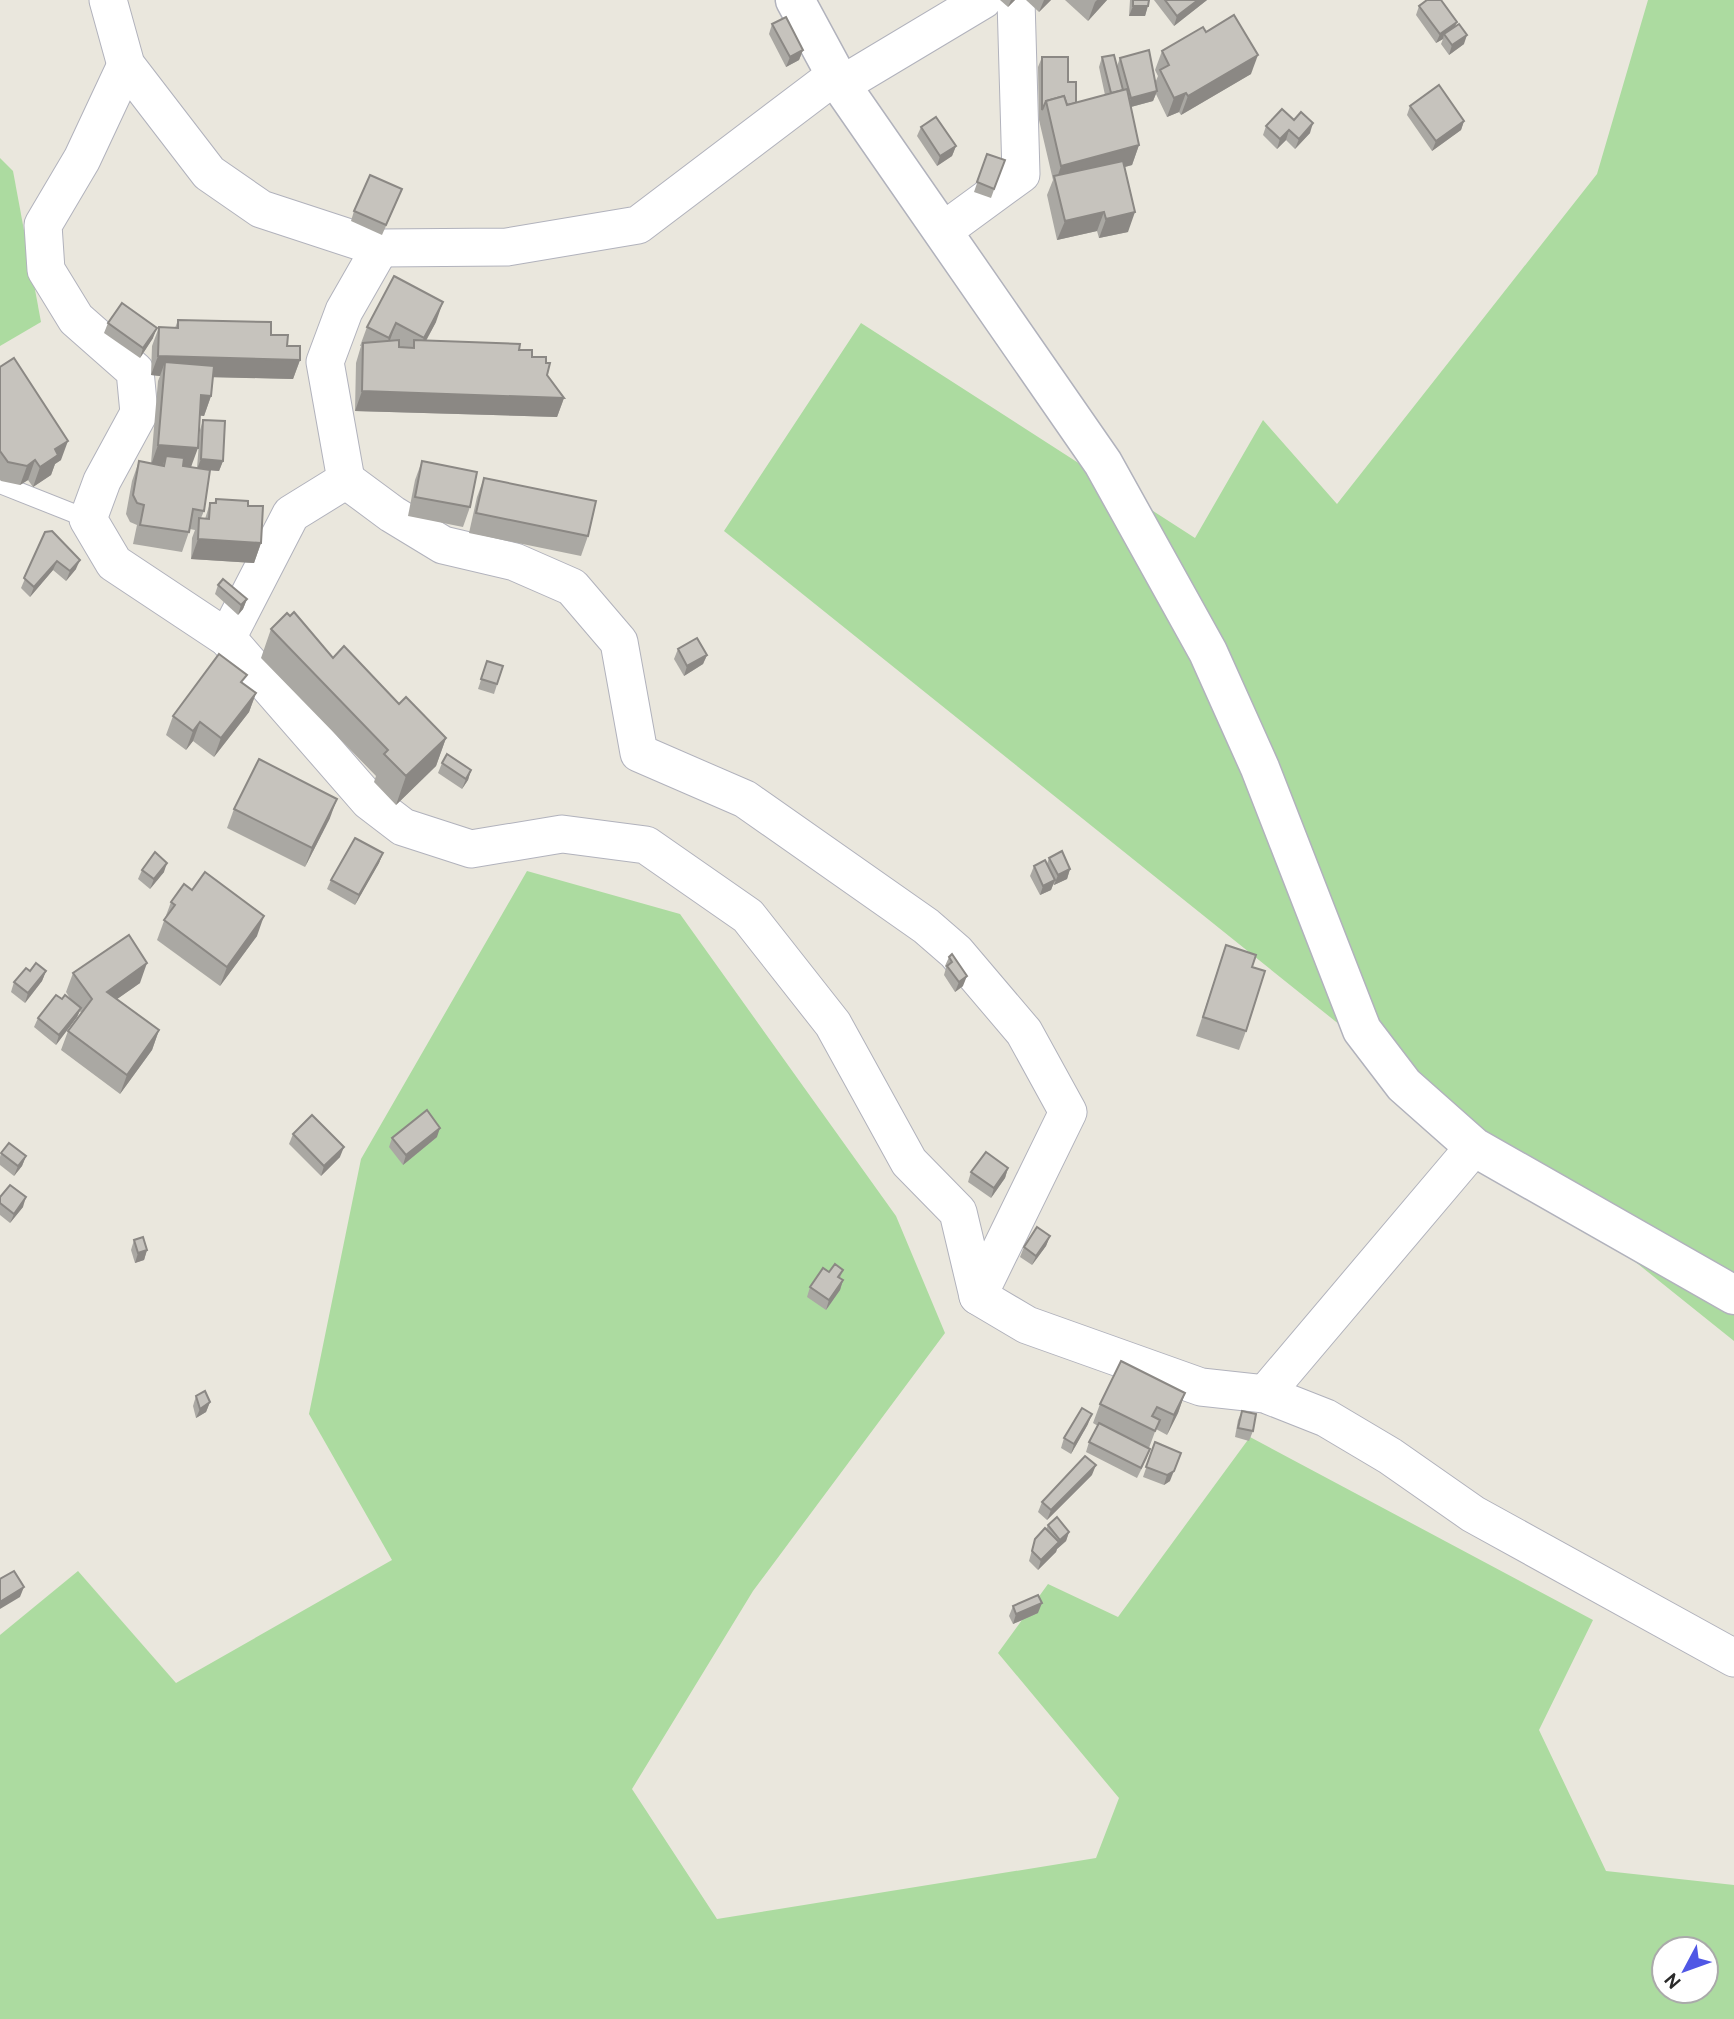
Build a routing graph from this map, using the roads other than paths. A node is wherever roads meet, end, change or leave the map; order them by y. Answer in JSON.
{"nodes":[{"id":1,"x":108,"y":0,"type":"edge"},
{"id":2,"x":795,"y":0,"type":"edge"},
{"id":3,"x":983,"y":0,"type":"edge"},
{"id":4,"x":1016,"y":0,"type":"edge"},
{"id":5,"x":126,"y":65,"type":"junction"},
{"id":6,"x":838,"y":80,"type":"junction"},
{"id":7,"x":943,"y":231,"type":"junction"},
{"id":8,"x":380,"y":248,"type":"junction"},
{"id":9,"x":346,"y":480,"type":"junction"},
{"id":10,"x":0,"y":484,"type":"edge"},
{"id":11,"x":88,"y":519,"type":"junction"},
{"id":12,"x":226,"y":638,"type":"junction"},
{"id":13,"x":1474,"y":1147,"type":"junction"},
{"id":14,"x":1734,"y":1295,"type":"edge"},
{"id":15,"x":978,"y":1296,"type":"junction"},
{"id":16,"x":1265,"y":1394,"type":"junction"},
{"id":17,"x":1734,"y":1658,"type":"edge"}],
"edges":[{"from":1,"to":5,"type":"street"},
{"from":2,"to":6,"type":"street"},
{"from":3,"to":6,"type":"street"},
{"from":4,"to":7,"type":"street"},
{"from":5,"to":8,"type":"street"},
{"from":5,"to":11,"type":"street"},
{"from":6,"to":7,"type":"street"},
{"from":6,"to":8,"type":"street"},
{"from":7,"to":13,"type":"street"},
{"from":8,"to":9,"type":"street"},
{"from":9,"to":12,"type":"street"},
{"from":9,"to":15,"type":"street"},
{"from":10,"to":11,"type":"lane"},
{"from":11,"to":12,"type":"street"},
{"from":12,"to":15,"type":"street"},
{"from":13,"to":14,"type":"street"},
{"from":13,"to":16,"type":"street"},
{"from":15,"to":16,"type":"street"},
{"from":16,"to":17,"type":"street"}]}
